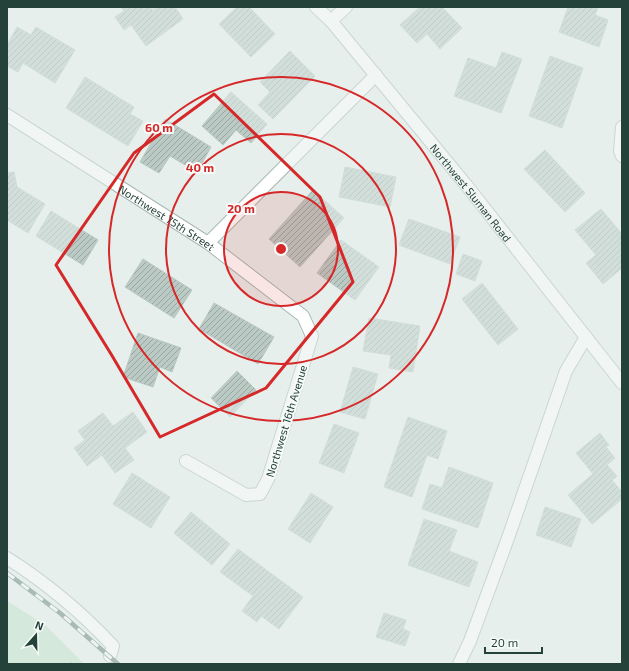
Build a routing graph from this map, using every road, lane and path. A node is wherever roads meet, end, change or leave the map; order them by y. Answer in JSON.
{"nodes":[{"id":1,"x":316,"y":7,"type":"edge"},
{"id":2,"x":346,"y":7,"type":"edge"},
{"id":3,"x":331,"y":21,"type":"junction"},
{"id":4,"x":376,"y":75,"type":"junction"},
{"id":5,"x":7,"y":115,"type":"edge"},
{"id":6,"x":622,"y":127,"type":"edge"},
{"id":7,"x":622,"y":156,"type":"edge"},
{"id":8,"x":208,"y":243,"type":"junction"},
{"id":9,"x":312,"y":336,"type":"joint"},
{"id":10,"x":586,"y":337,"type":"junction"},
{"id":11,"x":622,"y":383,"type":"edge"},
{"id":12,"x":186,"y":461,"type":"dead end"},
{"id":13,"x":7,"y":558,"type":"edge"},
{"id":14,"x":110,"y":656,"type":"dead end"},
{"id":15,"x":459,"y":664,"type":"edge"}],
"edges":[{"from":1,"to":3,"type":"street","name":"Northwest Sluman Road"},
{"from":2,"to":3,"type":"street"},
{"from":3,"to":4,"type":"street","name":"Northwest Sluman Road"},
{"from":4,"to":8,"type":"street"},
{"from":4,"to":10,"type":"street","name":"Northwest Sluman Road"},
{"from":5,"to":8,"type":"street","name":"Northwest 75th Street"},
{"from":6,"to":7,"type":"street"},
{"from":8,"to":9,"type":"street","name":"Northwest 75th Street"},
{"from":9,"to":12,"type":"street","name":"Northwest 16th Avenue"},
{"from":10,"to":11,"type":"street","name":"Northwest Sluman Road"},
{"from":10,"to":15,"type":"street"},
{"from":13,"to":14,"type":"street"}]}
